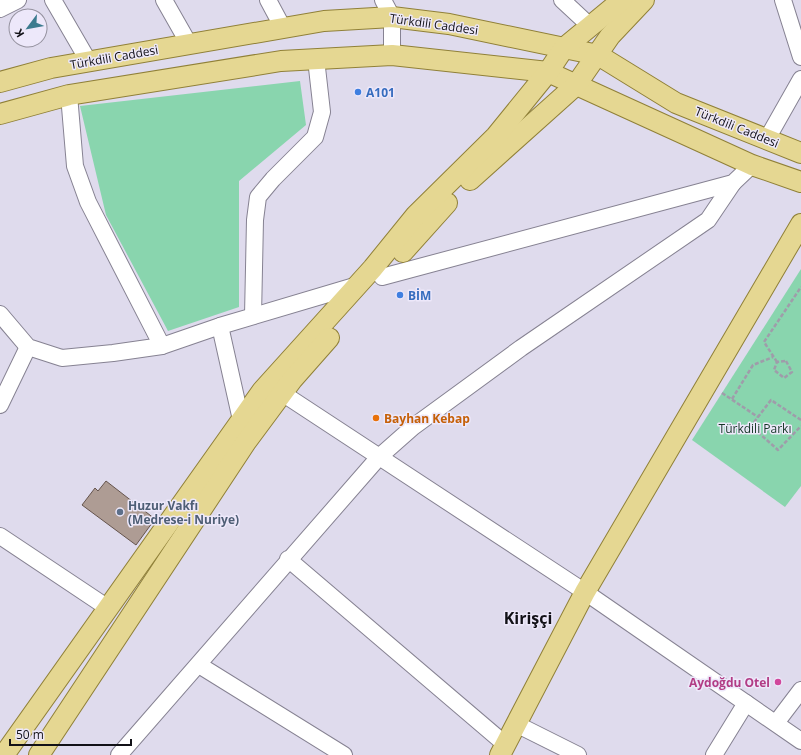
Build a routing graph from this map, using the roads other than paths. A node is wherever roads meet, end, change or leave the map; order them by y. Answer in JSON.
{"nodes":[{"id":1,"x":18,"y":0,"type":"edge"},
{"id":2,"x":53,"y":0,"type":"edge"},
{"id":3,"x":164,"y":0,"type":"edge"},
{"id":4,"x":268,"y":0,"type":"edge"},
{"id":5,"x":562,"y":0,"type":"edge"},
{"id":6,"x":622,"y":0,"type":"edge"},
{"id":7,"x":644,"y":0,"type":"edge"},
{"id":8,"x":783,"y":0,"type":"edge"},
{"id":9,"x":387,"y":8,"type":"edge"},
{"id":10,"x":0,"y":9,"type":"edge"},
{"id":11,"x":590,"y":26,"type":"junction"},
{"id":12,"x":283,"y":28,"type":"junction"},
{"id":13,"x":189,"y":44,"type":"junction"},
{"id":14,"x":564,"y":48,"type":"junction"},
{"id":15,"x":392,"y":55,"type":"junction"},
{"id":16,"x":598,"y":56,"type":"junction"},
{"id":17,"x":801,"y":56,"type":"edge"},
{"id":18,"x":316,"y":59,"type":"junction"},
{"id":19,"x":89,"y":62,"type":"junction"},
{"id":20,"x":548,"y":72,"type":"junction"},
{"id":21,"x":801,"y":79,"type":"edge"},
{"id":22,"x":0,"y":82,"type":"edge"},
{"id":23,"x":576,"y":85,"type":"junction"},
{"id":24,"x":68,"y":95,"type":"junction"},
{"id":25,"x":0,"y":114,"type":"edge"},
{"id":26,"x":767,"y":139,"type":"junction"},
{"id":27,"x":801,"y":153,"type":"edge"},
{"id":28,"x":752,"y":165,"type":"junction"},
{"id":29,"x":801,"y":182,"type":"edge"},
{"id":30,"x":733,"y":183,"type":"junction"},
{"id":31,"x":801,"y":224,"type":"edge"},
{"id":32,"x":382,"y":277,"type":"junction"},
{"id":33,"x":358,"y":285,"type":"junction"},
{"id":34,"x":0,"y":314,"type":"edge"},
{"id":35,"x":253,"y":316,"type":"junction"},
{"id":36,"x":220,"y":326,"type":"junction"},
{"id":37,"x":162,"y":346,"type":"junction"},
{"id":38,"x":28,"y":347,"type":"junction"},
{"id":39,"x":282,"y":393,"type":"junction"},
{"id":40,"x":0,"y":405,"type":"edge"},
{"id":41,"x":241,"y":420,"type":"junction"},
{"id":42,"x":379,"y":457,"type":"junction"},
{"id":43,"x":0,"y":536,"type":"edge"},
{"id":44,"x":288,"y":559,"type":"junction"},
{"id":45,"x":585,"y":592,"type":"junction"},
{"id":46,"x":108,"y":608,"type":"junction"},
{"id":47,"x":199,"y":665,"type":"junction"},
{"id":48,"x":801,"y":690,"type":"edge"},
{"id":49,"x":746,"y":703,"type":"junction"},
{"id":50,"x":516,"y":724,"type":"junction"},
{"id":51,"x":776,"y":724,"type":"junction"},
{"id":52,"x":801,"y":741,"type":"edge"},
{"id":53,"x":503,"y":750,"type":"edge"},
{"id":54,"x":123,"y":754,"type":"edge"},
{"id":55,"x":4,"y":755,"type":"edge"},
{"id":56,"x":39,"y":755,"type":"edge"},
{"id":57,"x":344,"y":755,"type":"edge"},
{"id":58,"x":578,"y":755,"type":"edge"},
{"id":59,"x":714,"y":755,"type":"edge"}],
"edges":[{"from":1,"to":10,"type":"street"},
{"from":2,"to":19,"type":"street"},
{"from":3,"to":13,"type":"street"},
{"from":4,"to":12,"type":"street"},
{"from":5,"to":11,"type":"street"},
{"from":6,"to":11,"type":"main road"},
{"from":7,"to":16,"type":"main road"},
{"from":8,"to":17,"type":"street"},
{"from":9,"to":12,"type":"main road","name":"Türkdili Caddesi"},
{"from":9,"to":14,"type":"main road","name":"Türkdili Caddesi"},
{"from":9,"to":15,"type":"street"},
{"from":11,"to":14,"type":"main road"},
{"from":12,"to":13,"type":"main road","name":"Türkdili Caddesi"},
{"from":13,"to":19,"type":"main road","name":"Türkdili Caddesi"},
{"from":14,"to":16,"type":"main road","name":"Türkdili Caddesi"},
{"from":14,"to":20,"type":"main road"},
{"from":15,"to":18,"type":"main road"},
{"from":15,"to":20,"type":"main road"},
{"from":16,"to":23,"type":"main road"},
{"from":16,"to":26,"type":"main road","name":"Türkdili Caddesi"},
{"from":18,"to":24,"type":"main road"},
{"from":18,"to":35,"type":"street"},
{"from":19,"to":22,"type":"main road","name":"Türkdili Caddesi"},
{"from":20,"to":23,"type":"main road"},
{"from":20,"to":33,"type":"main road"},
{"from":21,"to":26,"type":"street"},
{"from":23,"to":28,"type":"main road"},
{"from":23,"to":32,"type":"main road"},
{"from":24,"to":25,"type":"main road"},
{"from":24,"to":37,"type":"street"},
{"from":26,"to":27,"type":"main road","name":"Türkdili Caddesi"},
{"from":28,"to":29,"type":"main road"},
{"from":28,"to":30,"type":"street"},
{"from":30,"to":32,"type":"street"},
{"from":30,"to":42,"type":"street"},
{"from":31,"to":45,"type":"main road"},
{"from":32,"to":39,"type":"main road"},
{"from":33,"to":35,"type":"street"},
{"from":33,"to":41,"type":"main road"},
{"from":34,"to":38,"type":"street"},
{"from":35,"to":36,"type":"street"},
{"from":36,"to":37,"type":"street"},
{"from":36,"to":41,"type":"street"},
{"from":37,"to":38,"type":"street"},
{"from":38,"to":40,"type":"street"},
{"from":39,"to":42,"type":"street"},
{"from":39,"to":56,"type":"main road"},
{"from":41,"to":46,"type":"main road"},
{"from":42,"to":44,"type":"street"},
{"from":42,"to":45,"type":"street"},
{"from":43,"to":46,"type":"street"},
{"from":44,"to":47,"type":"street"},
{"from":44,"to":53,"type":"street"},
{"from":45,"to":49,"type":"street"},
{"from":45,"to":50,"type":"main road"},
{"from":46,"to":55,"type":"main road"},
{"from":47,"to":54,"type":"street"},
{"from":47,"to":57,"type":"street"},
{"from":48,"to":51,"type":"street"},
{"from":49,"to":51,"type":"street"},
{"from":49,"to":59,"type":"street"},
{"from":50,"to":53,"type":"main road"},
{"from":50,"to":58,"type":"street"},
{"from":51,"to":52,"type":"street"}]}
